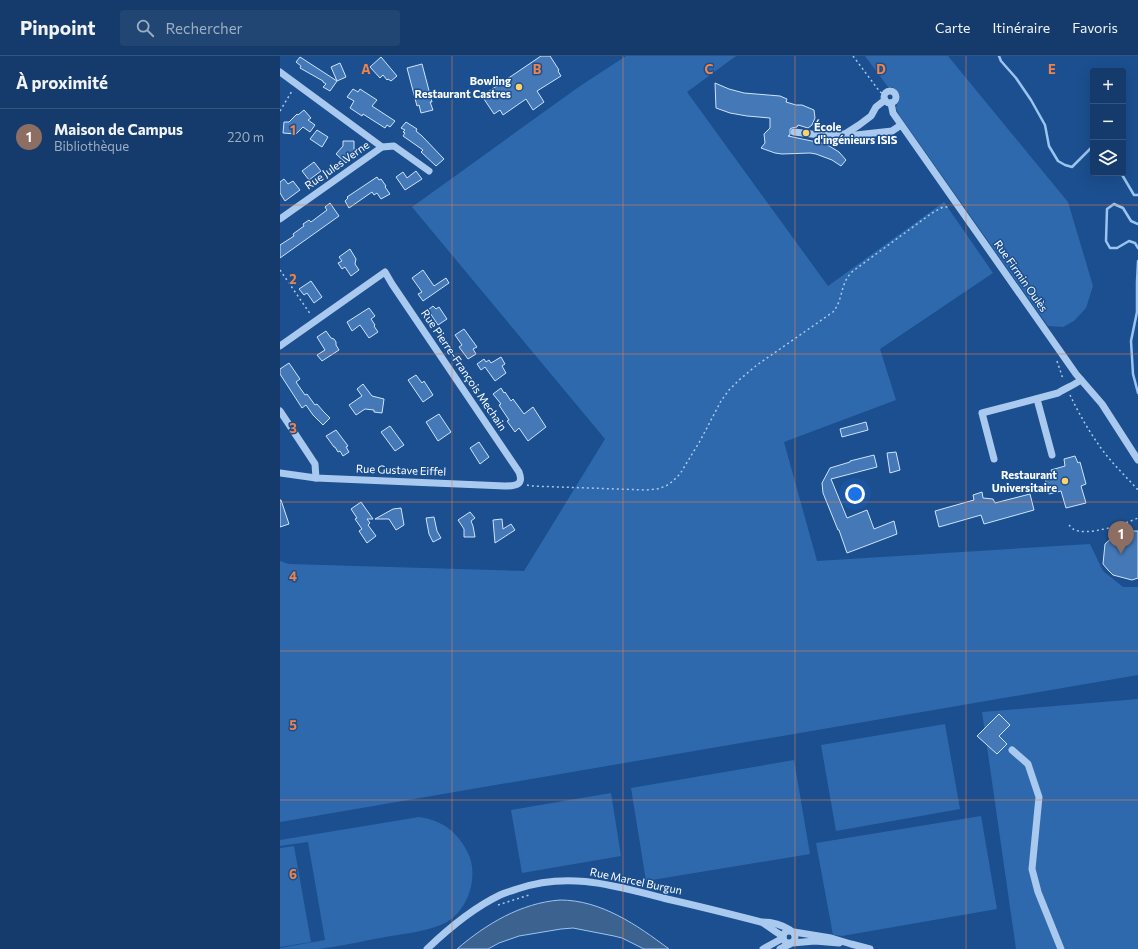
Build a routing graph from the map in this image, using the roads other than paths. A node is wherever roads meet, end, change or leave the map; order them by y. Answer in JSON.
{"nodes":[{"id":1,"x":280,"y":72,"type":"edge"},
{"id":2,"x":901,"y":125,"type":"junction"},
{"id":3,"x":794,"y":132,"type":"dead end"},
{"id":4,"x":845,"y":134,"type":"junction"},
{"id":5,"x":382,"y":148,"type":"junction"},
{"id":6,"x":429,"y":171,"type":"dead end"},
{"id":7,"x":280,"y":219,"type":"edge"},
{"id":8,"x":280,"y":346,"type":"edge"},
{"id":9,"x":1081,"y":380,"type":"junction"},
{"id":10,"x":1037,"y":399,"type":"junction"},
{"id":11,"x":280,"y":411,"type":"edge"},
{"id":12,"x":1052,"y":454,"type":"dead end"},
{"id":13,"x":994,"y":459,"type":"dead end"},
{"id":14,"x":1138,"y":460,"type":"edge"},
{"id":15,"x":280,"y":473,"type":"edge"},
{"id":16,"x":316,"y":478,"type":"junction"},
{"id":17,"x":520,"y":482,"type":"joint"},
{"id":18,"x":1012,"y":750,"type":"dead end"},
{"id":19,"x":761,"y":922,"type":"junction"},
{"id":20,"x":792,"y":931,"type":"junction"},
{"id":21,"x":783,"y":937,"type":"junction"},
{"id":22,"x":791,"y":943,"type":"junction"},
{"id":23,"x":851,"y":944,"type":"junction"},
{"id":24,"x":427,"y":949,"type":"edge"},
{"id":25,"x":763,"y":949,"type":"edge"},
{"id":26,"x":780,"y":949,"type":"edge"},
{"id":27,"x":870,"y":949,"type":"edge"},
{"id":28,"x":1061,"y":949,"type":"edge"}],
"edges":[{"from":1,"to":5,"type":"street","name":"Rue Jules Verne"},
{"from":2,"to":4,"type":"street"},
{"from":2,"to":4,"type":"street","name":"Rue Firmin Oulès"},
{"from":2,"to":9,"type":"street","name":"Rue Firmin Oulès"},
{"from":3,"to":4,"type":"street"},
{"from":5,"to":6,"type":"street"},
{"from":5,"to":7,"type":"street","name":"Rue Jules Verne"},
{"from":8,"to":17,"type":"street","name":"Rue Pierre-François Mechain"},
{"from":9,"to":10,"type":"street"},
{"from":9,"to":14,"type":"street","name":"Rue Firmin Oulès"},
{"from":10,"to":12,"type":"street"},
{"from":10,"to":13,"type":"street"},
{"from":11,"to":16,"type":"street"},
{"from":15,"to":16,"type":"street","name":"Rue Gustave Eiffel"},
{"from":16,"to":17,"type":"street","name":"Rue Gustave Eiffel"},
{"from":18,"to":28,"type":"street"},
{"from":19,"to":20,"type":"street","name":"Rue Marcel Burgun"},
{"from":19,"to":21,"type":"street","name":"Rue Marcel Burgun"},
{"from":19,"to":24,"type":"street","name":"Rue Marcel Burgun"},
{"from":20,"to":21,"type":"street"},
{"from":20,"to":22,"type":"street"},
{"from":20,"to":23,"type":"street","name":"Rue Marcel Burgun"},
{"from":21,"to":22,"type":"street"},
{"from":21,"to":25,"type":"street"},
{"from":22,"to":23,"type":"street"},
{"from":22,"to":26,"type":"street"},
{"from":23,"to":27,"type":"street"}]}
